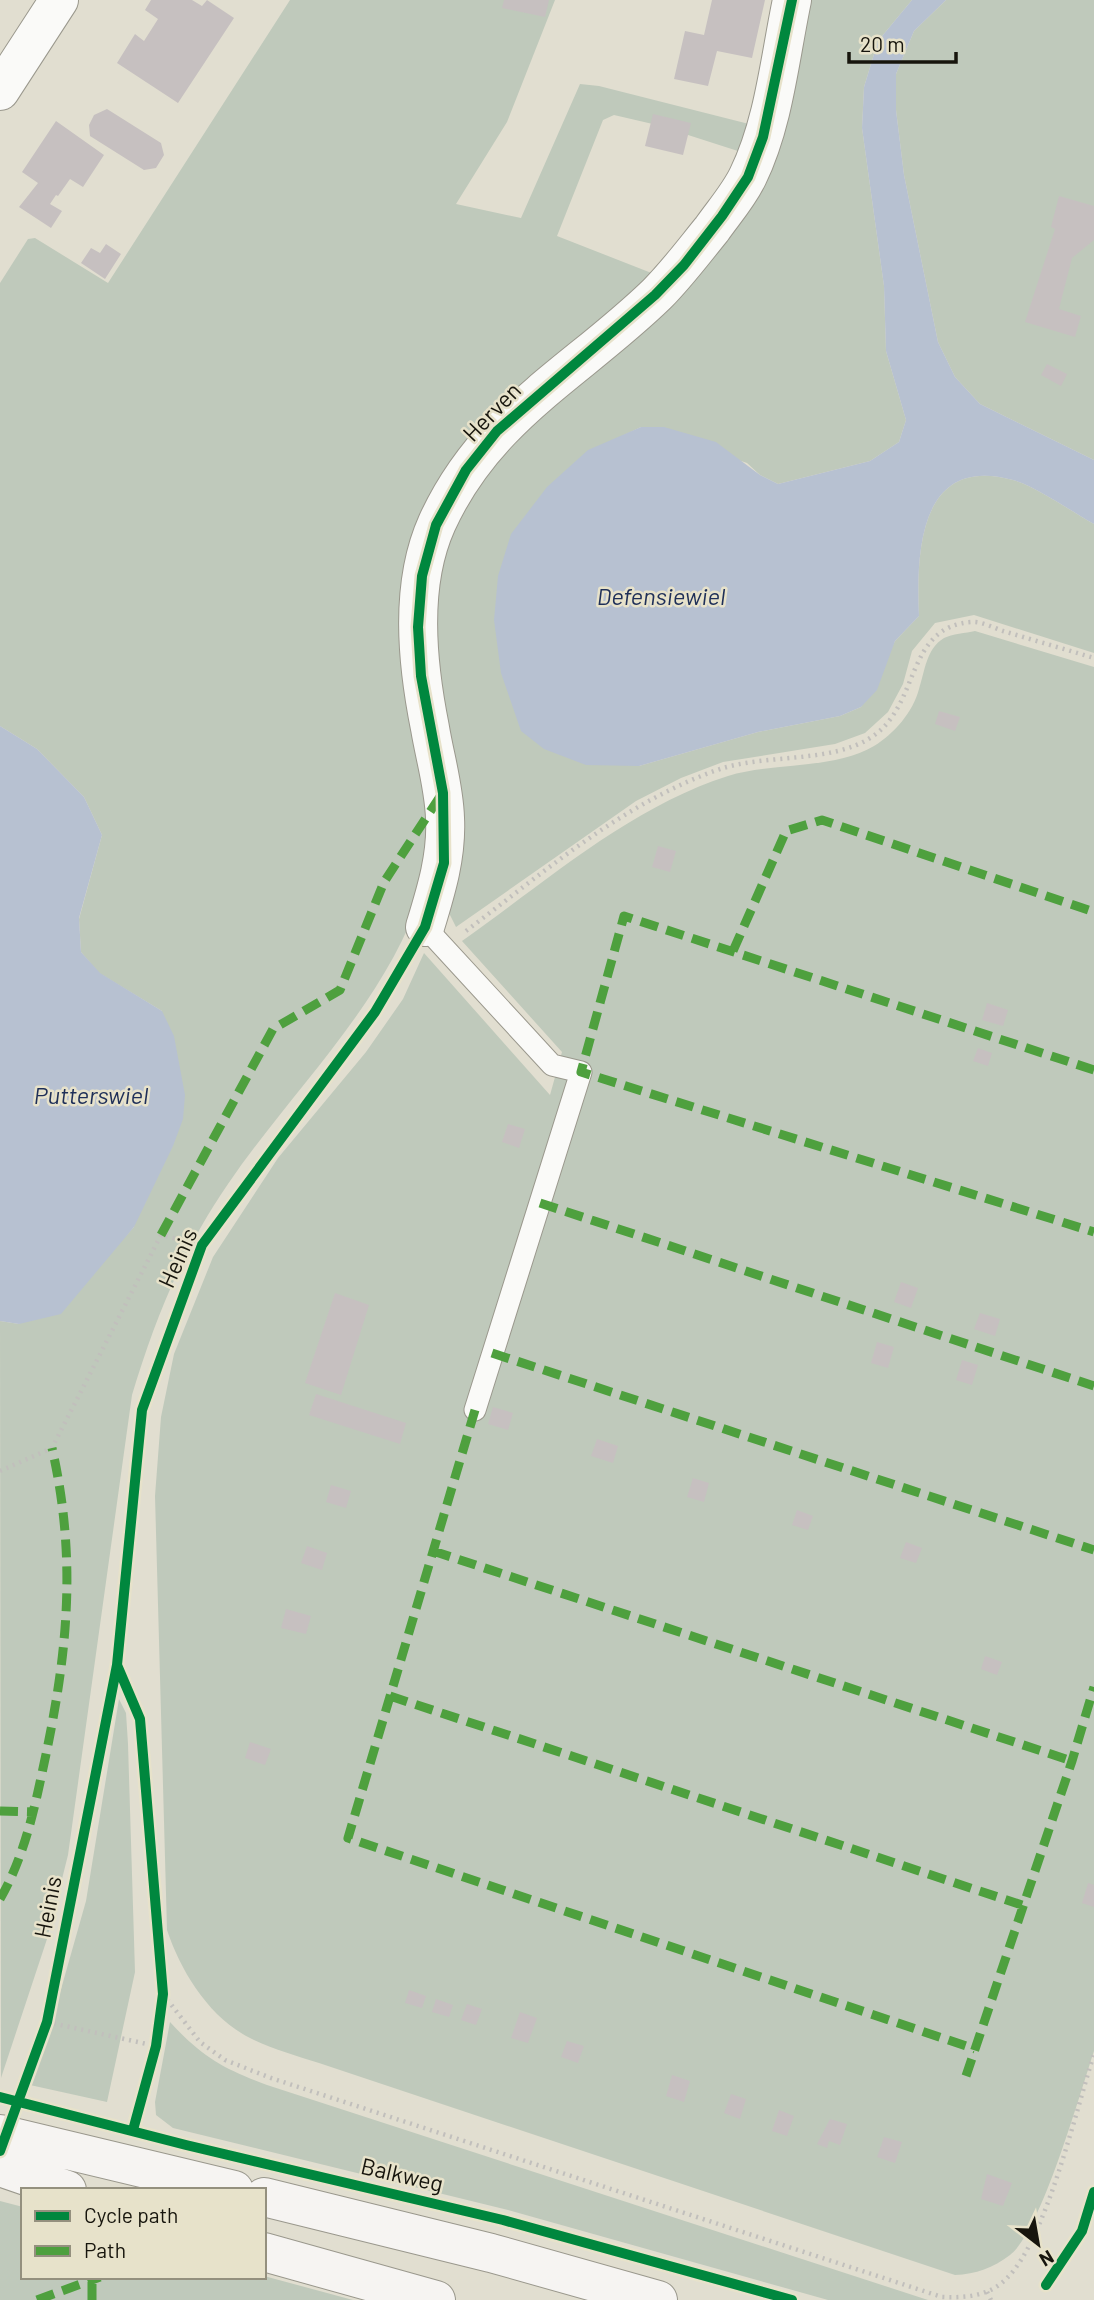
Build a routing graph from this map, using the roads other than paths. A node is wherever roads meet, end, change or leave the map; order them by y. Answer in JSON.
{"nodes":[{"id":1,"x":59,"y":0,"type":"edge"},
{"id":2,"x":792,"y":0,"type":"edge"},
{"id":3,"x":0,"y":91,"type":"edge"},
{"id":4,"x":435,"y":937,"type":"joint"},
{"id":5,"x":475,"y":1410,"type":"dead end"},
{"id":6,"x":0,"y":2134,"type":"edge"},
{"id":7,"x":0,"y":2167,"type":"edge"},
{"id":8,"x":61,"y":2188,"type":"edge"},
{"id":9,"x":226,"y":2188,"type":"edge"},
{"id":10,"x":266,"y":2197,"type":"edge"},
{"id":11,"x":266,"y":2253,"type":"edge"},
{"id":12,"x":436,"y":2300,"type":"edge"},
{"id":13,"x":658,"y":2300,"type":"edge"}],
"edges":[{"from":1,"to":3,"type":"street"},
{"from":2,"to":4,"type":"street","name":"Herven"},
{"from":4,"to":5,"type":"lane"},
{"from":6,"to":9,"type":"street"},
{"from":7,"to":8,"type":"street"},
{"from":10,"to":13,"type":"street"},
{"from":11,"to":12,"type":"street"}]}
